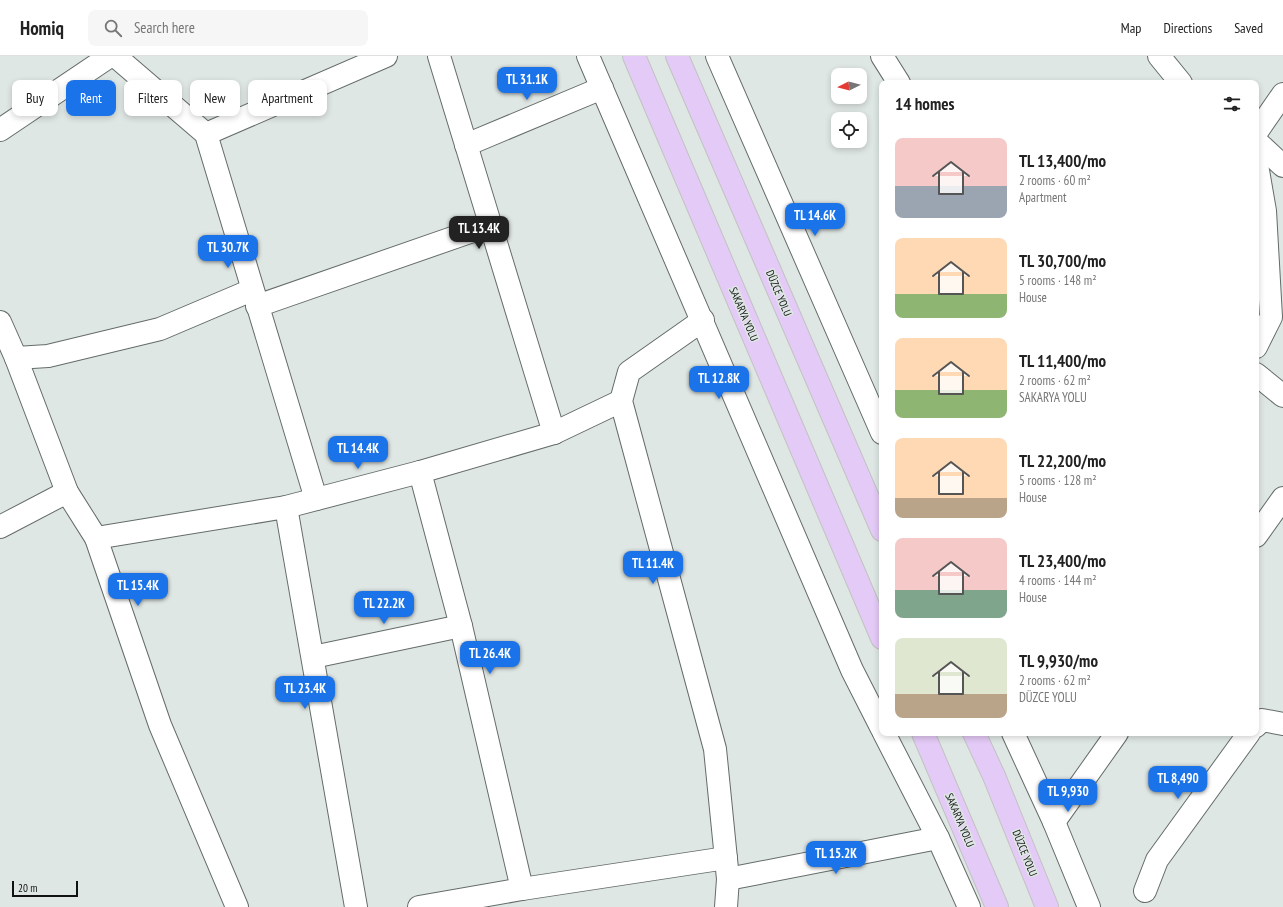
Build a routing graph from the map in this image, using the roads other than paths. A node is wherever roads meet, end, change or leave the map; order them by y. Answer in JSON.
{"nodes":[{"id":1,"x":110,"y":56,"type":"edge"},
{"id":2,"x":115,"y":56,"type":"edge"},
{"id":3,"x":386,"y":56,"type":"edge"},
{"id":4,"x":439,"y":56,"type":"edge"},
{"id":5,"x":588,"y":56,"type":"edge"},
{"id":6,"x":634,"y":56,"type":"edge"},
{"id":7,"x":677,"y":56,"type":"edge"},
{"id":8,"x":717,"y":56,"type":"edge"},
{"id":9,"x":882,"y":56,"type":"edge"},
{"id":10,"x":1159,"y":56,"type":"edge"},
{"id":11,"x":897,"y":80,"type":"edge"},
{"id":12,"x":1179,"y":80,"type":"edge"},
{"id":13,"x":602,"y":88,"type":"junction"},
{"id":14,"x":1283,"y":94,"type":"edge"},
{"id":15,"x":1259,"y":129,"type":"edge"},
{"id":16,"x":0,"y":130,"type":"edge"},
{"id":17,"x":206,"y":134,"type":"junction"},
{"id":18,"x":1259,"y":144,"type":"edge"},
{"id":19,"x":466,"y":145,"type":"junction"},
{"id":20,"x":1283,"y":166,"type":"edge"},
{"id":21,"x":1259,"y":176,"type":"edge"},
{"id":22,"x":490,"y":225,"type":"junction"},
{"id":23,"x":255,"y":298,"type":"junction"},
{"id":24,"x":703,"y":320,"type":"junction"},
{"id":25,"x":0,"y":322,"type":"edge"},
{"id":26,"x":1259,"y":342,"type":"edge"},
{"id":27,"x":16,"y":358,"type":"junction"},
{"id":28,"x":1259,"y":376,"type":"edge"},
{"id":29,"x":1283,"y":396,"type":"edge"},
{"id":30,"x":621,"y":401,"type":"junction"},
{"id":31,"x":879,"y":426,"type":"edge"},
{"id":32,"x":554,"y":433,"type":"junction"},
{"id":33,"x":420,"y":472,"type":"junction"},
{"id":34,"x":67,"y":492,"type":"junction"},
{"id":35,"x":1283,"y":498,"type":"edge"},
{"id":36,"x":316,"y":499,"type":"junction"},
{"id":37,"x":286,"y":506,"type":"junction"},
{"id":38,"x":879,"y":523,"type":"edge"},
{"id":39,"x":0,"y":526,"type":"edge"},
{"id":40,"x":1259,"y":532,"type":"edge"},
{"id":41,"x":96,"y":538,"type":"junction"},
{"id":42,"x":461,"y":626,"type":"junction"},
{"id":43,"x":879,"y":631,"type":"edge"},
{"id":44,"x":313,"y":657,"type":"junction"},
{"id":45,"x":879,"y":723,"type":"edge"},
{"id":46,"x":1259,"y":723,"type":"edge"},
{"id":47,"x":1283,"y":724,"type":"edge"},
{"id":48,"x":886,"y":736,"type":"edge"},
{"id":49,"x":924,"y":736,"type":"edge"},
{"id":50,"x":975,"y":736,"type":"edge"},
{"id":51,"x":1014,"y":736,"type":"edge"},
{"id":52,"x":1115,"y":736,"type":"edge"},
{"id":53,"x":1247,"y":736,"type":"edge"},
{"id":54,"x":1054,"y":822,"type":"junction"},
{"id":55,"x":938,"y":838,"type":"junction"},
{"id":56,"x":727,"y":868,"type":"junction"},
{"id":57,"x":522,"y":889,"type":"junction"},
{"id":58,"x":1145,"y":891,"type":"dead end"},
{"id":59,"x":237,"y":907,"type":"edge"},
{"id":60,"x":356,"y":907,"type":"edge"},
{"id":61,"x":419,"y":907,"type":"edge"},
{"id":62,"x":726,"y":907,"type":"edge"},
{"id":63,"x":969,"y":907,"type":"edge"},
{"id":64,"x":997,"y":907,"type":"edge"},
{"id":65,"x":1047,"y":907,"type":"edge"},
{"id":66,"x":1089,"y":907,"type":"edge"}],
"edges":[{"from":1,"to":16,"type":"street"},
{"from":2,"to":17,"type":"street"},
{"from":3,"to":17,"type":"street"},
{"from":4,"to":19,"type":"street"},
{"from":5,"to":13,"type":"street"},
{"from":6,"to":43,"type":"highway","name":"SAKARYA YOLU"},
{"from":7,"to":38,"type":"highway","name":"DÜZCE YOLU"},
{"from":8,"to":31,"type":"street"},
{"from":9,"to":11,"type":"street"},
{"from":10,"to":12,"type":"street"},
{"from":13,"to":19,"type":"street"},
{"from":13,"to":24,"type":"street"},
{"from":14,"to":15,"type":"street"},
{"from":17,"to":23,"type":"street"},
{"from":18,"to":20,"type":"street"},
{"from":19,"to":22,"type":"street"},
{"from":21,"to":26,"type":"street"},
{"from":22,"to":23,"type":"street"},
{"from":22,"to":32,"type":"street"},
{"from":23,"to":27,"type":"street"},
{"from":23,"to":36,"type":"street"},
{"from":24,"to":30,"type":"street"},
{"from":24,"to":45,"type":"street"},
{"from":25,"to":27,"type":"street"},
{"from":27,"to":34,"type":"street"},
{"from":28,"to":29,"type":"street"},
{"from":30,"to":32,"type":"street"},
{"from":30,"to":56,"type":"street"},
{"from":32,"to":33,"type":"street"},
{"from":33,"to":36,"type":"street"},
{"from":33,"to":42,"type":"street"},
{"from":34,"to":39,"type":"street"},
{"from":34,"to":41,"type":"street"},
{"from":35,"to":40,"type":"street"},
{"from":36,"to":37,"type":"street"},
{"from":37,"to":41,"type":"street"},
{"from":37,"to":44,"type":"street"},
{"from":41,"to":59,"type":"street"},
{"from":42,"to":44,"type":"street"},
{"from":42,"to":57,"type":"street"},
{"from":44,"to":60,"type":"street"},
{"from":46,"to":47,"type":"street"},
{"from":48,"to":55,"type":"street"},
{"from":49,"to":64,"type":"highway","name":"SAKARYA YOLU"},
{"from":50,"to":65,"type":"highway","name":"DÜZCE YOLU"},
{"from":51,"to":54,"type":"street"},
{"from":52,"to":54,"type":"street"},
{"from":53,"to":58,"type":"street"},
{"from":54,"to":66,"type":"street"},
{"from":55,"to":56,"type":"street"},
{"from":55,"to":63,"type":"street"},
{"from":56,"to":57,"type":"street"},
{"from":56,"to":62,"type":"street"},
{"from":57,"to":61,"type":"street"}]}
